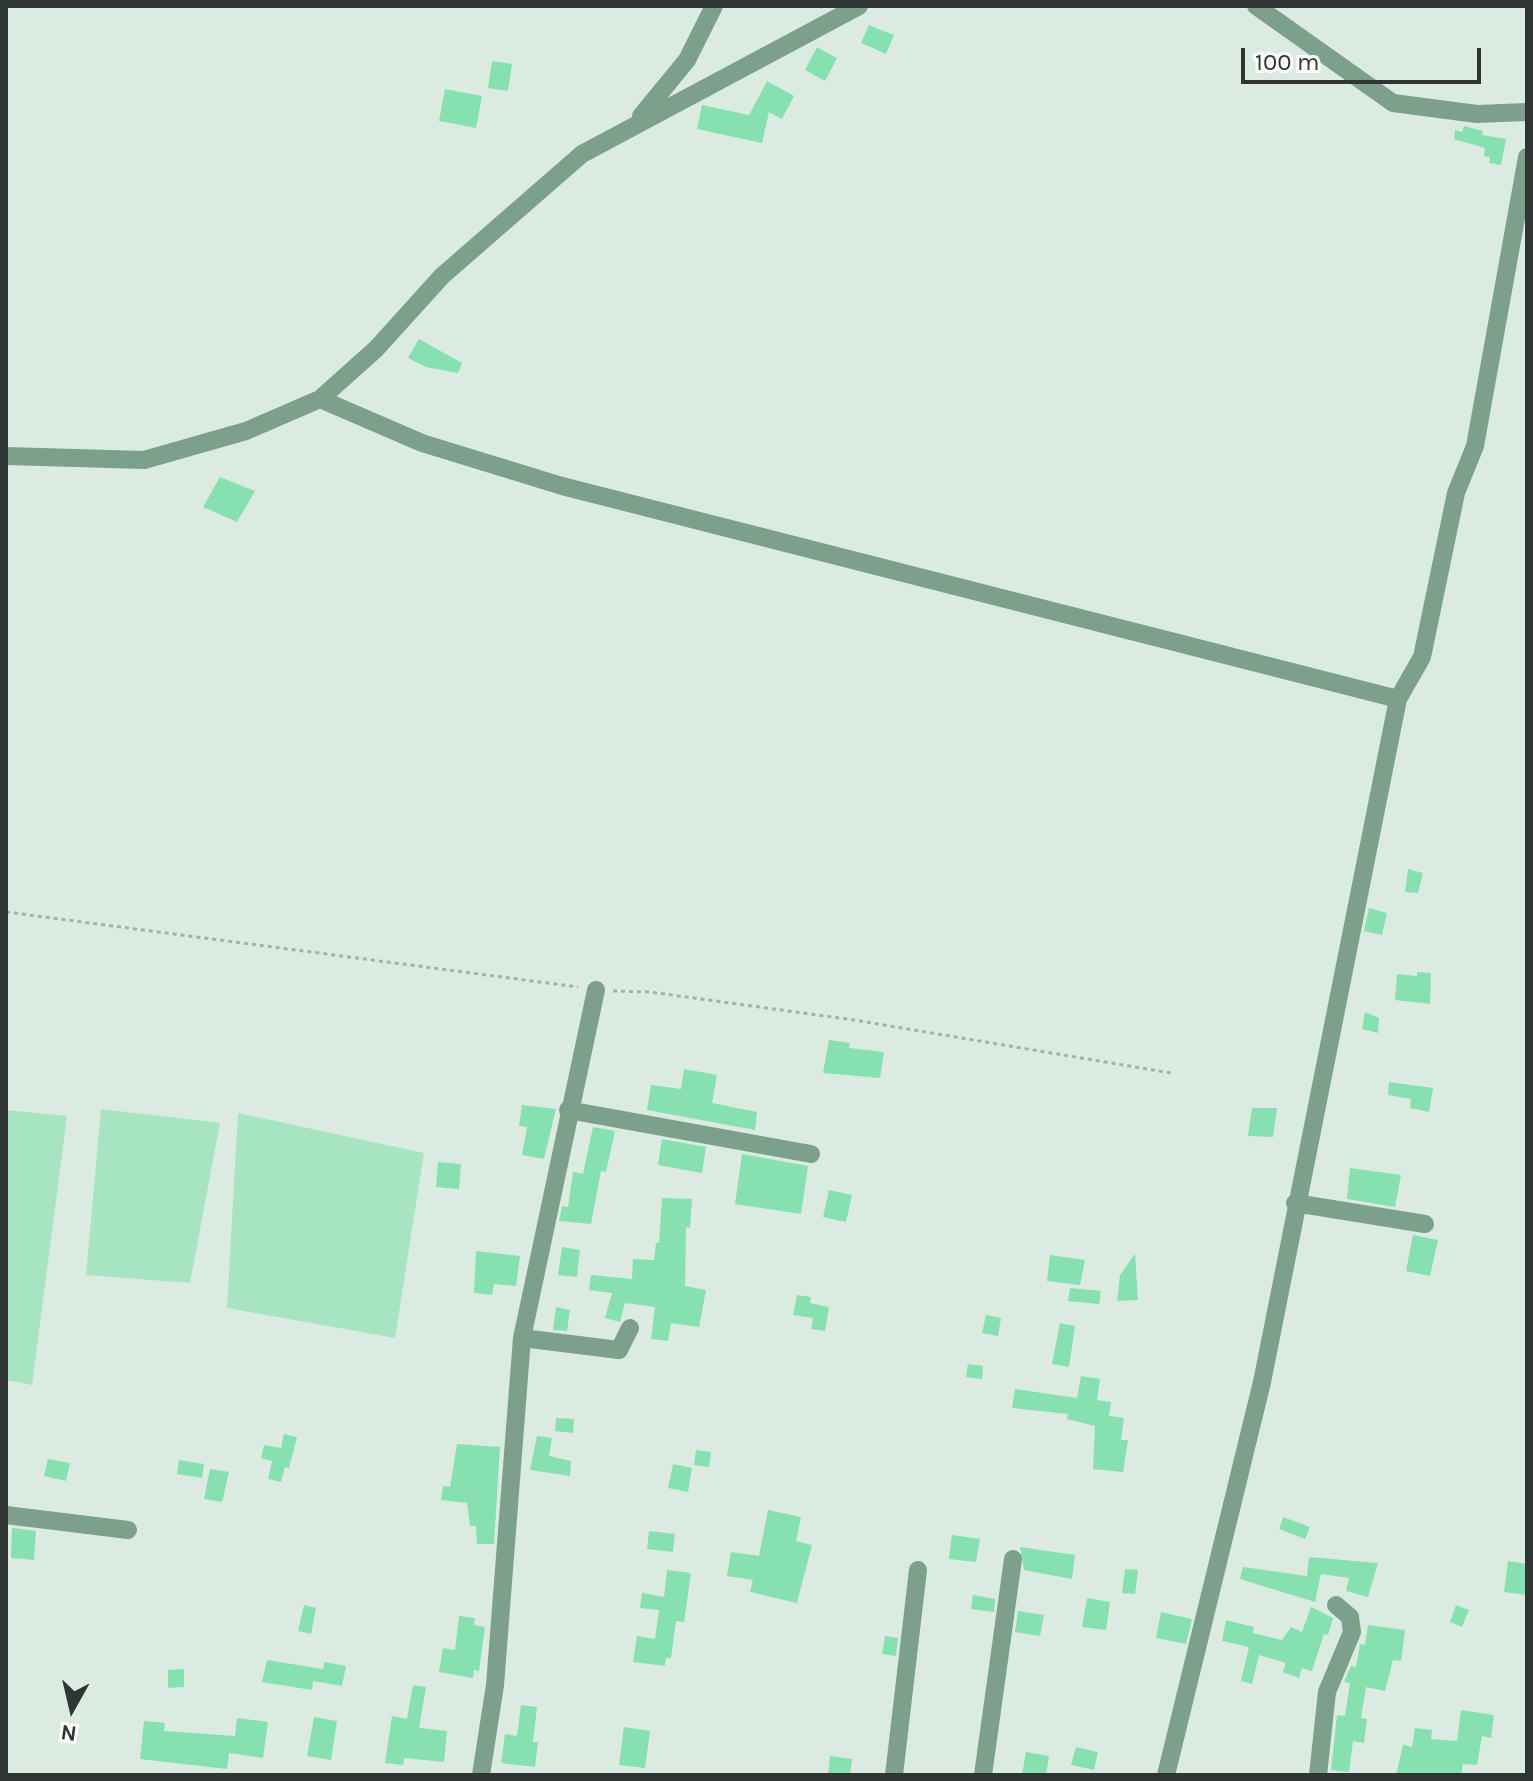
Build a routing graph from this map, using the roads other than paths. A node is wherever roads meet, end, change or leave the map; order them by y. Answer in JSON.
{"nodes":[{"id":1,"x":714,"y":6,"type":"edge"},
{"id":2,"x":859,"y":6,"type":"edge"},
{"id":3,"x":1256,"y":6,"type":"edge"},
{"id":4,"x":1527,"y":112,"type":"edge"},
{"id":5,"x":635,"y":124,"type":"junction"},
{"id":6,"x":1527,"y":157,"type":"edge"},
{"id":7,"x":320,"y":399,"type":"junction"},
{"id":8,"x":6,"y":456,"type":"edge"},
{"id":9,"x":1398,"y":699,"type":"junction"},
{"id":10,"x":596,"y":990,"type":"road end"},
{"id":11,"x":568,"y":1110,"type":"junction"},
{"id":12,"x":811,"y":1154,"type":"dead end"},
{"id":13,"x":1295,"y":1203,"type":"junction"},
{"id":14,"x":1425,"y":1224,"type":"dead end"},
{"id":15,"x":630,"y":1328,"type":"dead end"},
{"id":16,"x":522,"y":1338,"type":"junction"},
{"id":17,"x":6,"y":1515,"type":"edge"},
{"id":18,"x":128,"y":1530,"type":"dead end"},
{"id":19,"x":1013,"y":1559,"type":"dead end"},
{"id":20,"x":918,"y":1570,"type":"dead end"},
{"id":21,"x":1336,"y":1605,"type":"dead end"},
{"id":22,"x":481,"y":1775,"type":"edge"},
{"id":23,"x":894,"y":1775,"type":"edge"},
{"id":24,"x":983,"y":1775,"type":"edge"},
{"id":25,"x":1166,"y":1775,"type":"edge"},
{"id":26,"x":1318,"y":1775,"type":"edge"}],
"edges":[{"from":1,"to":5,"type":"street"},
{"from":2,"to":5,"type":"street"},
{"from":3,"to":4,"type":"street"},
{"from":5,"to":7,"type":"street"},
{"from":6,"to":9,"type":"street"},
{"from":7,"to":8,"type":"street"},
{"from":7,"to":9,"type":"street"},
{"from":9,"to":13,"type":"street"},
{"from":10,"to":11,"type":"street"},
{"from":11,"to":12,"type":"street"},
{"from":11,"to":16,"type":"street"},
{"from":13,"to":14,"type":"street"},
{"from":13,"to":25,"type":"street"},
{"from":15,"to":16,"type":"street"},
{"from":16,"to":22,"type":"street"},
{"from":17,"to":18,"type":"street"},
{"from":19,"to":24,"type":"street"},
{"from":20,"to":23,"type":"street"},
{"from":21,"to":26,"type":"street"}]}
